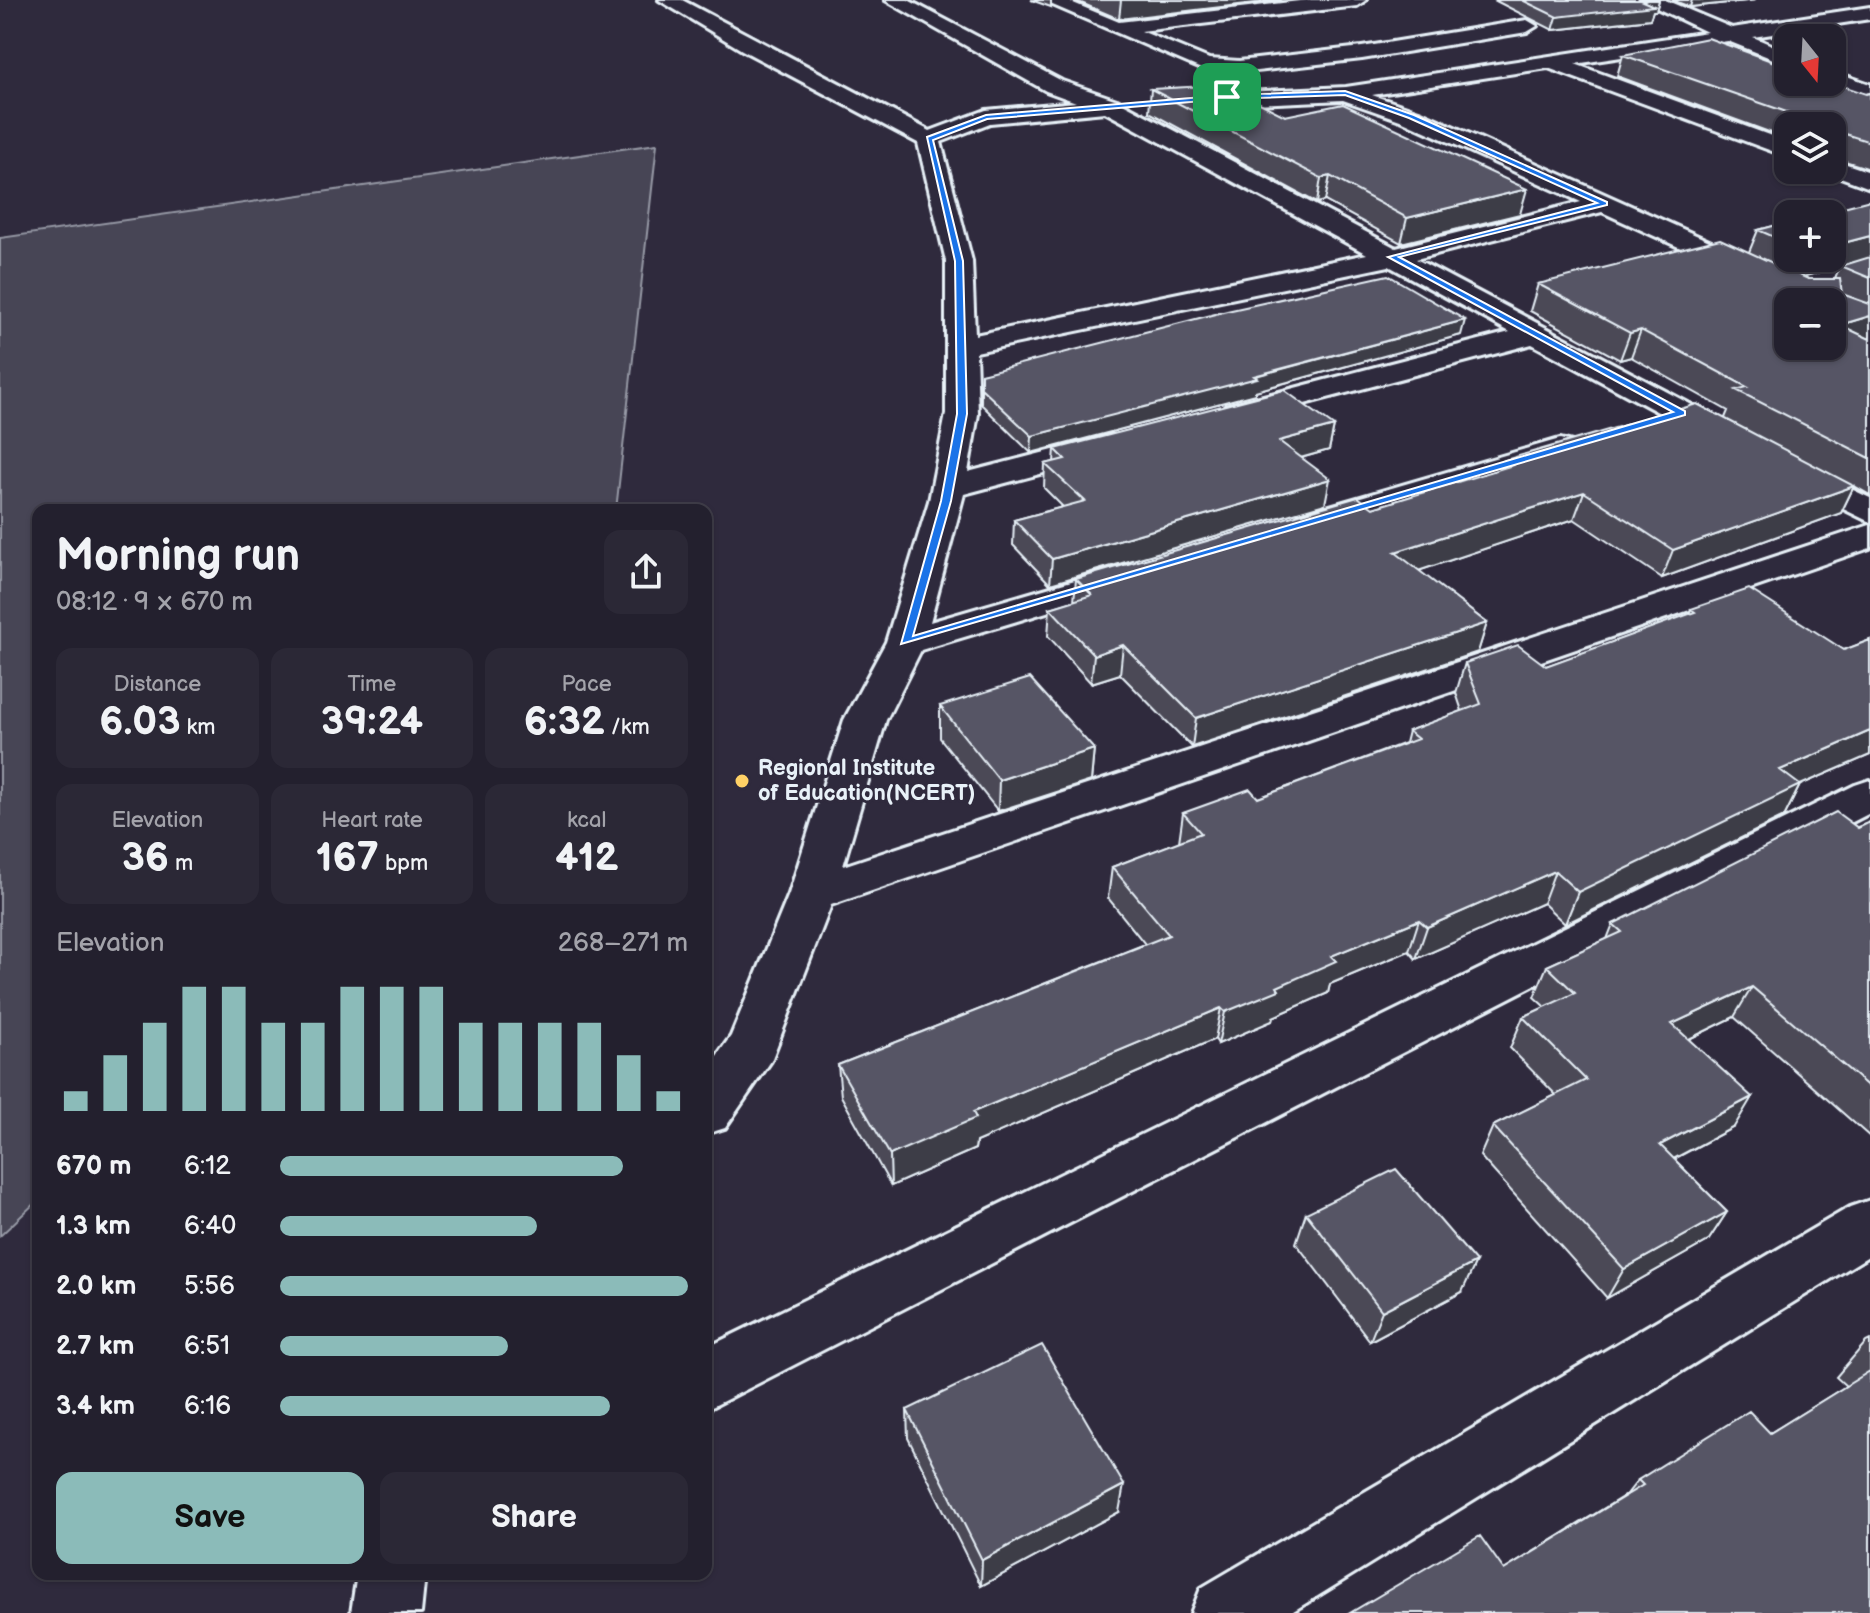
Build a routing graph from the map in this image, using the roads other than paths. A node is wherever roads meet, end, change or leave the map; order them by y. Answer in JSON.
{"nodes":[{"id":1,"x":668,"y":0,"type":"edge"},
{"id":2,"x":894,"y":0,"type":"edge"},
{"id":3,"x":1050,"y":0,"type":"edge"},
{"id":4,"x":1357,"y":0,"type":"edge"},
{"id":5,"x":1649,"y":0,"type":"edge"},
{"id":6,"x":1493,"y":9,"type":"dead end"},
{"id":7,"x":1870,"y":13,"type":"edge"},
{"id":8,"x":1116,"y":28,"type":"junction"},
{"id":9,"x":1728,"y":34,"type":"junction"},
{"id":10,"x":1541,"y":40,"type":"junction"},
{"id":11,"x":1774,"y":53,"type":"edge"},
{"id":12,"x":1846,"y":83,"type":"edge"},
{"id":13,"x":1870,"y":92,"type":"edge"},
{"id":14,"x":1345,"y":93,"type":"junction"},
{"id":15,"x":1109,"y":105,"type":"junction"},
{"id":16,"x":929,"y":139,"type":"junction"},
{"id":17,"x":1774,"y":144,"type":"edge"},
{"id":18,"x":1846,"y":172,"type":"edge"},
{"id":19,"x":1870,"y":181,"type":"edge"},
{"id":20,"x":1604,"y":204,"type":"junction"},
{"id":21,"x":1392,"y":257,"type":"junction"},
{"id":22,"x":1840,"y":277,"type":"edge"},
{"id":23,"x":1791,"y":288,"type":"edge"},
{"id":24,"x":1802,"y":288,"type":"edge"},
{"id":25,"x":1535,"y":334,"type":"junction"},
{"id":26,"x":958,"y":347,"type":"junction"},
{"id":27,"x":1681,"y":413,"type":"junction"},
{"id":28,"x":1211,"y":419,"type":"edge"},
{"id":29,"x":1636,"y":426,"type":"edge"},
{"id":30,"x":1134,"y":439,"type":"edge"},
{"id":31,"x":1590,"y":440,"type":"edge"},
{"id":32,"x":1749,"y":448,"type":"edge"},
{"id":33,"x":1776,"y":462,"type":"edge"},
{"id":34,"x":948,"y":488,"type":"junction"},
{"id":35,"x":1870,"y":512,"type":"edge"},
{"id":36,"x":1286,"y":530,"type":"edge"},
{"id":37,"x":1870,"y":536,"type":"edge"},
{"id":38,"x":1164,"y":565,"type":"edge"},
{"id":39,"x":905,"y":642,"type":"junction"},
{"id":40,"x":1870,"y":795,"type":"edge"},
{"id":41,"x":812,"y":894,"type":"junction"},
{"id":42,"x":712,"y":1104,"type":"edge"},
{"id":43,"x":1870,"y":1225,"type":"edge"},
{"id":44,"x":712,"y":1377,"type":"edge"},
{"id":45,"x":390,"y":1580,"type":"edge"},
{"id":46,"x":386,"y":1613,"type":"edge"},
{"id":47,"x":1226,"y":1613,"type":"edge"}],
"edges":[{"from":1,"to":16,"type":"street"},
{"from":2,"to":15,"type":"street"},
{"from":3,"to":8,"type":"street"},
{"from":4,"to":8,"type":"street"},
{"from":5,"to":9,"type":"street"},
{"from":6,"to":10,"type":"street"},
{"from":7,"to":9,"type":"street"},
{"from":8,"to":10,"type":"street"},
{"from":9,"to":10,"type":"street"},
{"from":9,"to":11,"type":"street"},
{"from":10,"to":14,"type":"street"},
{"from":10,"to":17,"type":"street"},
{"from":12,"to":13,"type":"street"},
{"from":14,"to":15,"type":"street"},
{"from":14,"to":20,"type":"street"},
{"from":15,"to":16,"type":"street"},
{"from":15,"to":21,"type":"street"},
{"from":16,"to":26,"type":"street"},
{"from":18,"to":19,"type":"street"},
{"from":20,"to":21,"type":"street"},
{"from":20,"to":23,"type":"street"},
{"from":21,"to":25,"type":"street"},
{"from":21,"to":26,"type":"street"},
{"from":22,"to":24,"type":"street"},
{"from":25,"to":27,"type":"street"},
{"from":25,"to":28,"type":"street"},
{"from":26,"to":34,"type":"street"},
{"from":27,"to":29,"type":"street"},
{"from":27,"to":32,"type":"street"},
{"from":30,"to":34,"type":"street"},
{"from":31,"to":36,"type":"street"},
{"from":33,"to":35,"type":"street"},
{"from":34,"to":39,"type":"street"},
{"from":37,"to":41,"type":"street"},
{"from":38,"to":39,"type":"street"},
{"from":39,"to":41,"type":"street"},
{"from":40,"to":44,"type":"street"},
{"from":41,"to":42,"type":"street"},
{"from":43,"to":47,"type":"street"},
{"from":45,"to":46,"type":"street"}]}
